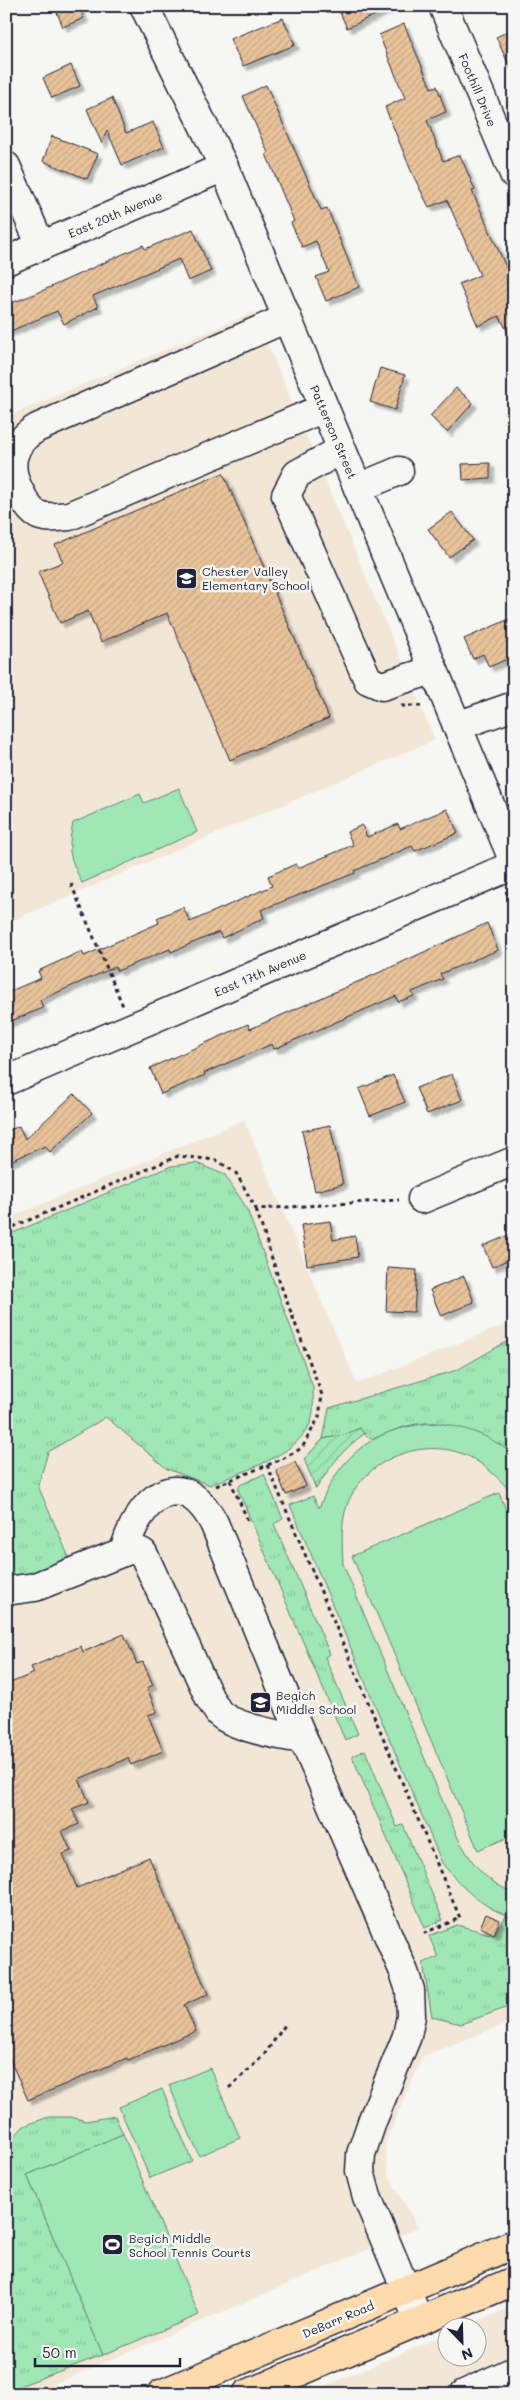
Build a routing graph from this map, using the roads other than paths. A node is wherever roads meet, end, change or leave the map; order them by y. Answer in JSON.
{"nodes":[{"id":1,"x":443,"y":6,"type":"edge"},
{"id":2,"x":154,"y":9,"type":"edge"},
{"id":3,"x":505,"y":131,"type":"edge"},
{"id":4,"x":6,"y":166,"type":"edge"},
{"id":5,"x":224,"y":167,"type":"junction"},
{"id":6,"x":514,"y":174,"type":"edge"},
{"id":7,"x":41,"y":246,"type":"junction"},
{"id":8,"x":6,"y":261,"type":"edge"},
{"id":9,"x":287,"y":318,"type":"junction"},
{"id":10,"x":324,"y":408,"type":"junction"},
{"id":11,"x":342,"y":450,"type":"junction"},
{"id":12,"x":399,"y":471,"type":"dead end"},
{"id":13,"x":358,"y":488,"type":"junction"},
{"id":14,"x":434,"y":670,"type":"junction"},
{"id":15,"x":514,"y":706,"type":"edge"},
{"id":16,"x":457,"y":726,"type":"junction"},
{"id":17,"x":508,"y":866,"type":"edge"},
{"id":18,"x":6,"y":1081,"type":"edge"},
{"id":19,"x":514,"y":1161,"type":"edge"},
{"id":20,"x":422,"y":1199,"type":"road end"},
{"id":21,"x":124,"y":1552,"type":"junction"},
{"id":22,"x":6,"y":1591,"type":"edge"},
{"id":23,"x":303,"y":1738,"type":"junction"},
{"id":24,"x":514,"y":2244,"type":"edge"},
{"id":25,"x":514,"y":2281,"type":"edge"},
{"id":26,"x":406,"y":2290,"type":"junction"},
{"id":27,"x":419,"y":2321,"type":"junction"},
{"id":28,"x":514,"y":2371,"type":"edge"},
{"id":29,"x":161,"y":2394,"type":"edge"},
{"id":30,"x":247,"y":2394,"type":"edge"},
{"id":31,"x":464,"y":2394,"type":"edge"}],
"edges":[{"from":1,"to":3,"type":"street","name":"Foothill Drive"},
{"from":2,"to":5,"type":"street","name":"Patterson Street"},
{"from":3,"to":6,"type":"street","name":"Foothill Drive"},
{"from":4,"to":7,"type":"street"},
{"from":5,"to":7,"type":"street","name":"East 20th Avenue"},
{"from":5,"to":9,"type":"street","name":"Patterson Street"},
{"from":7,"to":8,"type":"street","name":"East 20th Avenue"},
{"from":9,"to":10,"type":"street","name":"Patterson Street"},
{"from":9,"to":10,"type":"street"},
{"from":10,"to":11,"type":"street","name":"Patterson Street"},
{"from":11,"to":13,"type":"street","name":"Patterson Street"},
{"from":11,"to":14,"type":"street"},
{"from":12,"to":13,"type":"street"},
{"from":13,"to":14,"type":"street","name":"Patterson Street"},
{"from":14,"to":16,"type":"street","name":"Patterson Street"},
{"from":15,"to":16,"type":"street"},
{"from":16,"to":17,"type":"street","name":"Patterson Street"},
{"from":17,"to":18,"type":"street","name":"East 17th Avenue"},
{"from":19,"to":20,"type":"street"},
{"from":21,"to":22,"type":"street"},
{"from":21,"to":23,"type":"street"},
{"from":21,"to":23,"type":"street"},
{"from":23,"to":26,"type":"street"},
{"from":24,"to":26,"type":"main road","name":"DeBarr Road"},
{"from":25,"to":27,"type":"main road"},
{"from":26,"to":27,"type":"street"},
{"from":26,"to":29,"type":"main road","name":"DeBarr Road"},
{"from":27,"to":30,"type":"main road"},
{"from":28,"to":31,"type":"street"}]}
